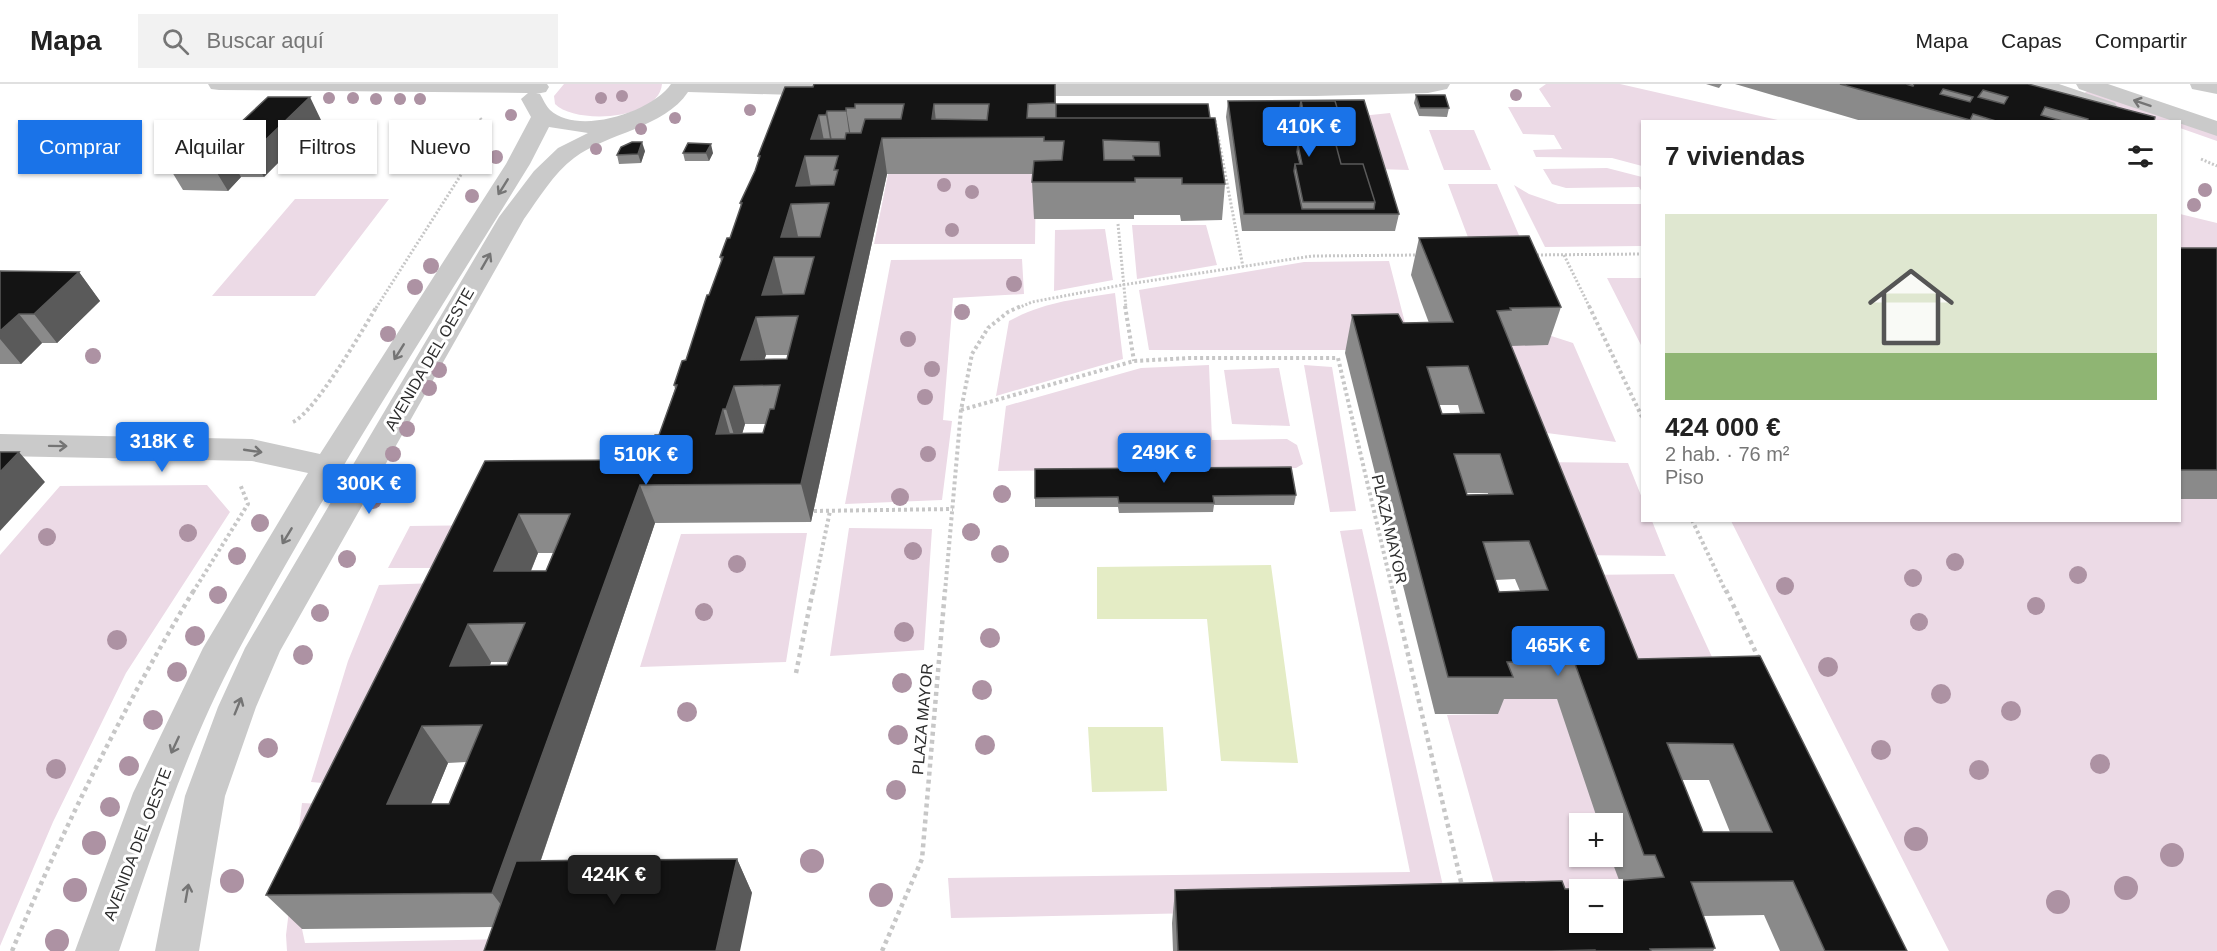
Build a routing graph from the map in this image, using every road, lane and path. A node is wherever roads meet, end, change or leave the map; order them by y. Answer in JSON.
{"nodes":[{"id":1,"x":219,"y":84,"type":"edge"},
{"id":2,"x":1439,"y":84,"type":"edge"},
{"id":3,"x":2038,"y":84,"type":"edge"},
{"id":4,"x":2087,"y":84,"type":"edge"},
{"id":5,"x":682,"y":85,"type":"edge"},
{"id":6,"x":2198,"y":85,"type":"edge"},
{"id":7,"x":1015,"y":86,"type":"edge"},
{"id":8,"x":1190,"y":86,"type":"edge"},
{"id":9,"x":465,"y":87,"type":"junction"},
{"id":10,"x":810,"y":87,"type":"edge"},
{"id":11,"x":855,"y":89,"type":"edge"},
{"id":12,"x":992,"y":89,"type":"edge"},
{"id":13,"x":2217,"y":89,"type":"edge"},
{"id":14,"x":541,"y":96,"type":"edge"},
{"id":15,"x":666,"y":105,"type":"junction"},
{"id":16,"x":1215,"y":118,"type":"edge"},
{"id":17,"x":635,"y":119,"type":"junction"},
{"id":18,"x":2138,"y":120,"type":"edge"},
{"id":19,"x":2217,"y":129,"type":"edge"},
{"id":20,"x":2181,"y":134,"type":"edge"},
{"id":21,"x":2217,"y":147,"type":"edge"},
{"id":22,"x":1118,"y":224,"type":"edge"},
{"id":23,"x":1431,"y":255,"type":"edge"},
{"id":24,"x":1526,"y":255,"type":"edge"},
{"id":25,"x":1564,"y":255,"type":"junction"},
{"id":26,"x":1641,"y":255,"type":"edge"},
{"id":27,"x":1243,"y":267,"type":"junction"},
{"id":28,"x":1122,"y":285,"type":"junction"},
{"id":29,"x":1134,"y":361,"type":"junction"},
{"id":30,"x":961,"y":410,"type":"junction"},
{"id":31,"x":1641,"y":415,"type":"edge"},
{"id":32,"x":0,"y":445,"type":"edge"},
{"id":33,"x":252,"y":450,"type":"junction"},
{"id":34,"x":328,"y":467,"type":"junction"},
{"id":35,"x":953,"y":509,"type":"junction"},
{"id":36,"x":814,"y":511,"type":"dead end"},
{"id":37,"x":830,"y":511,"type":"junction"},
{"id":38,"x":1693,"y":522,"type":"edge"},
{"id":39,"x":1760,"y":660,"type":"edge"},
{"id":40,"x":796,"y":673,"type":"dead end"},
{"id":41,"x":1464,"y":892,"type":"edge"},
{"id":42,"x":12,"y":951,"type":"edge"},
{"id":43,"x":97,"y":951,"type":"edge"},
{"id":44,"x":177,"y":951,"type":"edge"},
{"id":45,"x":882,"y":951,"type":"edge"}],
"edges":[{"from":1,"to":9,"type":"street"},
{"from":2,"to":8,"type":"street"},
{"from":3,"to":18,"type":"street"},
{"from":19,"to":4,"type":"street","one_way":true},
{"from":5,"to":10,"type":"street"},
{"from":5,"to":15,"type":"street"},
{"from":6,"to":13,"type":"lane"},
{"from":7,"to":8,"type":"street"},
{"from":7,"to":12,"type":"street"},
{"from":9,"to":14,"type":"street"},
{"from":9,"to":33,"type":"path"},
{"from":10,"to":11,"type":"street"},
{"from":10,"to":15,"type":"street"},
{"from":14,"to":17,"type":"street"},
{"from":14,"to":34,"type":"street","name":"AVENIDA DEL OESTE","one_way":true},
{"from":15,"to":17,"type":"street"},
{"from":16,"to":27,"type":"path"},
{"from":44,"to":17,"type":"street","name":"AVENIDA DEL OESTE","one_way":true},
{"from":20,"to":21,"type":"street"},
{"from":22,"to":28,"type":"path"},
{"from":23,"to":27,"type":"path","name":"PLAZA MAYOR"},
{"from":24,"to":25,"type":"path"},
{"from":25,"to":26,"type":"path"},
{"from":25,"to":31,"type":"path"},
{"from":27,"to":28,"type":"path","name":"PLAZA MAYOR"},
{"from":28,"to":29,"type":"path"},
{"from":28,"to":30,"type":"path","name":"PLAZA MAYOR"},
{"from":29,"to":30,"type":"path","name":"PLAZA MAYOR"},
{"from":29,"to":41,"type":"path","name":"PLAZA MAYOR"},
{"from":30,"to":35,"type":"path","name":"PLAZA MAYOR"},
{"from":32,"to":33,"type":"street","one_way":true},
{"from":33,"to":34,"type":"street","one_way":true},
{"from":33,"to":42,"type":"path"},
{"from":34,"to":43,"type":"street","name":"AVENIDA DEL OESTE","one_way":true},
{"from":35,"to":37,"type":"path"},
{"from":35,"to":45,"type":"path","name":"PLAZA MAYOR"},
{"from":36,"to":37,"type":"path"},
{"from":37,"to":40,"type":"path"},
{"from":38,"to":39,"type":"path"}]}
